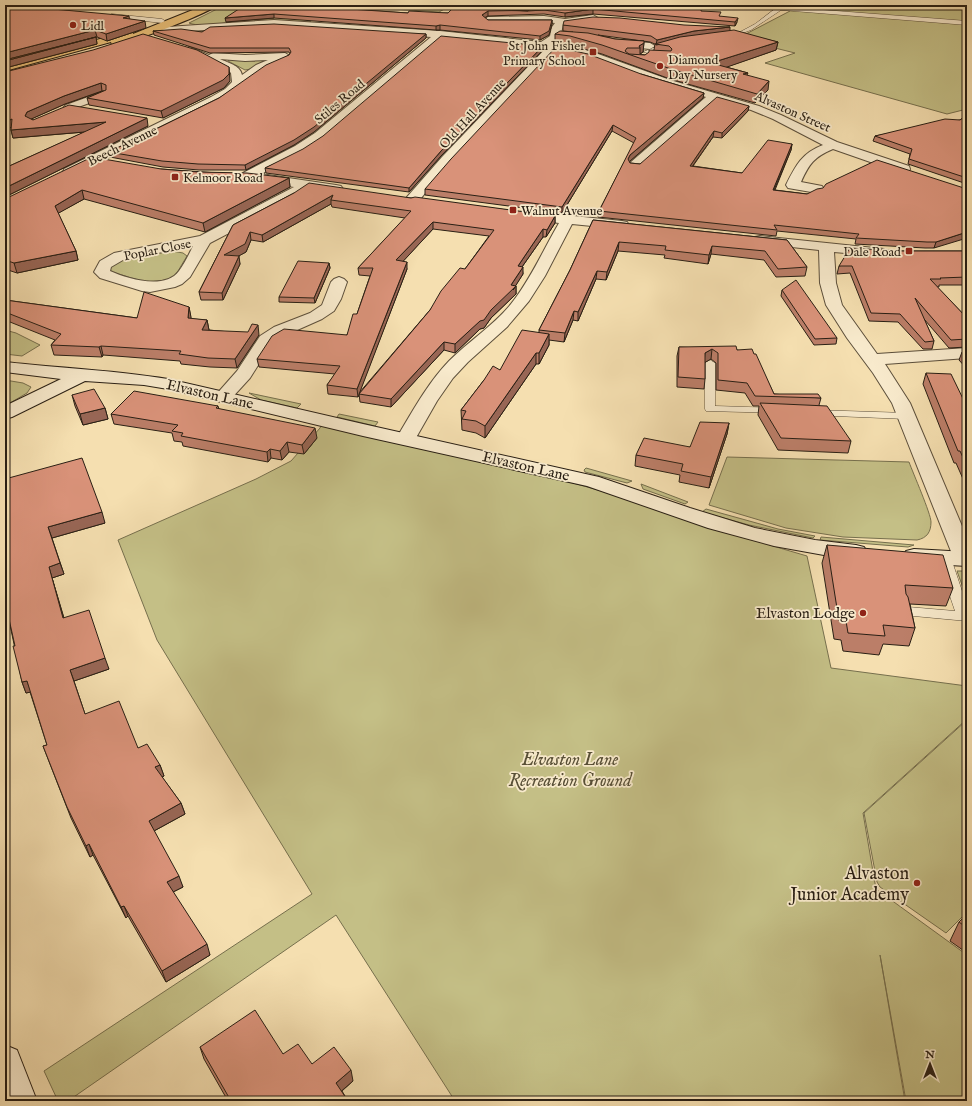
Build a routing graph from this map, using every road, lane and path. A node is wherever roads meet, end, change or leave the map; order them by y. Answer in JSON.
{"nodes":[{"id":1,"x":199,"y":5,"type":"edge"},
{"id":2,"x":213,"y":5,"type":"edge"},
{"id":3,"x":955,"y":5,"type":"edge"},
{"id":4,"x":781,"y":6,"type":"edge"},
{"id":5,"x":967,"y":6,"type":"edge"},
{"id":6,"x":256,"y":13,"type":"edge"},
{"id":7,"x":104,"y":15,"type":"edge"},
{"id":8,"x":601,"y":18,"type":"edge"},
{"id":9,"x":180,"y":20,"type":"junction"},
{"id":10,"x":488,"y":20,"type":"edge"},
{"id":11,"x":162,"y":21,"type":"junction"},
{"id":12,"x":564,"y":22,"type":"junction"},
{"id":13,"x":967,"y":23,"type":"edge"},
{"id":14,"x":245,"y":24,"type":"junction"},
{"id":15,"x":202,"y":26,"type":"junction"},
{"id":16,"x":440,"y":34,"type":"junction"},
{"id":17,"x":150,"y":36,"type":"junction"},
{"id":18,"x":722,"y":37,"type":"edge"},
{"id":19,"x":554,"y":40,"type":"junction"},
{"id":20,"x":602,"y":41,"type":"edge"},
{"id":21,"x":681,"y":41,"type":"edge"},
{"id":22,"x":106,"y":45,"type":"junction"},
{"id":23,"x":178,"y":46,"type":"edge"},
{"id":24,"x":200,"y":54,"type":"junction"},
{"id":25,"x":639,"y":54,"type":"junction"},
{"id":26,"x":658,"y":55,"type":"edge"},
{"id":27,"x":615,"y":63,"type":"junction"},
{"id":28,"x":5,"y":64,"type":"edge"},
{"id":29,"x":5,"y":68,"type":"edge"},
{"id":30,"x":5,"y":73,"type":"edge"},
{"id":31,"x":237,"y":83,"type":"junction"},
{"id":32,"x":102,"y":94,"type":"edge"},
{"id":33,"x":714,"y":96,"type":"junction"},
{"id":34,"x":70,"y":107,"type":"junction"},
{"id":35,"x":90,"y":111,"type":"edge"},
{"id":36,"x":59,"y":112,"type":"edge"},
{"id":37,"x":143,"y":120,"type":"edge"},
{"id":38,"x":165,"y":124,"type":"junction"},
{"id":39,"x":833,"y":145,"type":"junction"},
{"id":40,"x":92,"y":160,"type":"junction"},
{"id":41,"x":115,"y":164,"type":"edge"},
{"id":42,"x":635,"y":164,"type":"edge"},
{"id":43,"x":912,"y":172,"type":"edge"},
{"id":44,"x":232,"y":175,"type":"edge"},
{"id":45,"x":248,"y":176,"type":"junction"},
{"id":46,"x":55,"y":179,"type":"edge"},
{"id":47,"x":307,"y":184,"type":"junction"},
{"id":48,"x":816,"y":189,"type":"edge"},
{"id":49,"x":351,"y":191,"type":"edge"},
{"id":50,"x":396,"y":198,"type":"edge"},
{"id":51,"x":412,"y":200,"type":"junction"},
{"id":52,"x":427,"y":202,"type":"edge"},
{"id":53,"x":514,"y":213,"type":"edge"},
{"id":54,"x":568,"y":219,"type":"junction"},
{"id":55,"x":632,"y":226,"type":"edge"},
{"id":56,"x":748,"y":239,"type":"edge"},
{"id":57,"x":204,"y":240,"type":"junction"},
{"id":58,"x":826,"y":247,"type":"junction"},
{"id":59,"x":890,"y":253,"type":"edge"},
{"id":60,"x":339,"y":282,"type":"dead end"},
{"id":61,"x":967,"y":354,"type":"edge"},
{"id":62,"x":874,"y":360,"type":"junction"},
{"id":63,"x":710,"y":363,"type":"dead end"},
{"id":64,"x":5,"y":367,"type":"edge"},
{"id":65,"x":82,"y":376,"type":"junction"},
{"id":66,"x":224,"y":397,"type":"junction"},
{"id":67,"x":789,"y":412,"type":"edge"},
{"id":68,"x":805,"y":412,"type":"edge"},
{"id":69,"x":5,"y":413,"type":"edge"},
{"id":70,"x":907,"y":416,"type":"junction"},
{"id":71,"x":406,"y":439,"type":"junction"},
{"id":72,"x":959,"y":559,"type":"edge"},
{"id":73,"x":908,"y":612,"type":"edge"},
{"id":74,"x":5,"y":1062,"type":"edge"},
{"id":75,"x":19,"y":1101,"type":"edge"}],
"edges":[{"from":1,"to":11,"type":"highway"},
{"from":2,"to":9,"type":"highway"},
{"from":3,"to":5,"type":"highway"},
{"from":4,"to":13,"type":"lane"},
{"from":4,"to":18,"type":"lane"},
{"from":6,"to":14,"type":"street"},
{"from":7,"to":11,"type":"lane"},
{"from":8,"to":12,"type":"street"},
{"from":9,"to":15,"type":"street","name":"Alvaston Street"},
{"from":9,"to":17,"type":"highway"},
{"from":10,"to":12,"type":"street"},
{"from":11,"to":22,"type":"highway"},
{"from":12,"to":19,"type":"street","name":"Old Hall Avenue"},
{"from":14,"to":15,"type":"street","name":"Alvaston Street"},
{"from":14,"to":16,"type":"street","name":"Alvaston Street"},
{"from":15,"to":17,"type":"street","name":"Alvaston Street"},
{"from":16,"to":19,"type":"street","name":"Alvaston Street"},
{"from":16,"to":45,"type":"street","name":"Stiles Road"},
{"from":17,"to":22,"type":"lane"},
{"from":17,"to":30,"type":"highway"},
{"from":19,"to":27,"type":"street","name":"Alvaston Street"},
{"from":19,"to":51,"type":"street","name":"Old Hall Avenue"},
{"from":20,"to":25,"type":"street"},
{"from":21,"to":25,"type":"lane"},
{"from":22,"to":28,"type":"lane"},
{"from":22,"to":29,"type":"highway"},
{"from":23,"to":24,"type":"street","name":"Beech Avenue"},
{"from":24,"to":31,"type":"street","name":"Beech Avenue"},
{"from":24,"to":31,"type":"street","name":"Beech Avenue"},
{"from":25,"to":26,"type":"lane"},
{"from":25,"to":27,"type":"street"},
{"from":27,"to":33,"type":"street","name":"Alvaston Street"},
{"from":31,"to":38,"type":"street","name":"Beech Avenue"},
{"from":32,"to":34,"type":"street"},
{"from":33,"to":39,"type":"street","name":"Alvaston Street"},
{"from":33,"to":42,"type":"street"},
{"from":34,"to":35,"type":"street"},
{"from":34,"to":36,"type":"street"},
{"from":37,"to":38,"type":"street"},
{"from":38,"to":40,"type":"street","name":"Beech Avenue"},
{"from":39,"to":43,"type":"street","name":"Alvaston Street"},
{"from":39,"to":48,"type":"street"},
{"from":40,"to":41,"type":"street"},
{"from":40,"to":46,"type":"street","name":"Beech Avenue"},
{"from":44,"to":45,"type":"street"},
{"from":45,"to":47,"type":"street"},
{"from":47,"to":49,"type":"street"},
{"from":47,"to":57,"type":"street","name":"Poplar Close"},
{"from":50,"to":51,"type":"street"},
{"from":51,"to":52,"type":"street"},
{"from":53,"to":54,"type":"street"},
{"from":54,"to":55,"type":"street"},
{"from":54,"to":71,"type":"street"},
{"from":56,"to":58,"type":"street"},
{"from":57,"to":57,"type":"street","name":"Poplar Close"},
{"from":58,"to":59,"type":"street"},
{"from":58,"to":62,"type":"street"},
{"from":60,"to":66,"type":"street"},
{"from":61,"to":62,"type":"street"},
{"from":62,"to":70,"type":"street"},
{"from":63,"to":67,"type":"lane"},
{"from":64,"to":65,"type":"street","name":"Elvaston Lane"},
{"from":65,"to":66,"type":"street","name":"Elvaston Lane"},
{"from":65,"to":69,"type":"street","name":"Elvaston Lane"},
{"from":66,"to":71,"type":"street","name":"Elvaston Lane"},
{"from":68,"to":70,"type":"lane"},
{"from":70,"to":72,"type":"street"},
{"from":71,"to":72,"type":"street","name":"Elvaston Lane"},
{"from":72,"to":73,"type":"lane"},
{"from":74,"to":75,"type":"street"}]}
